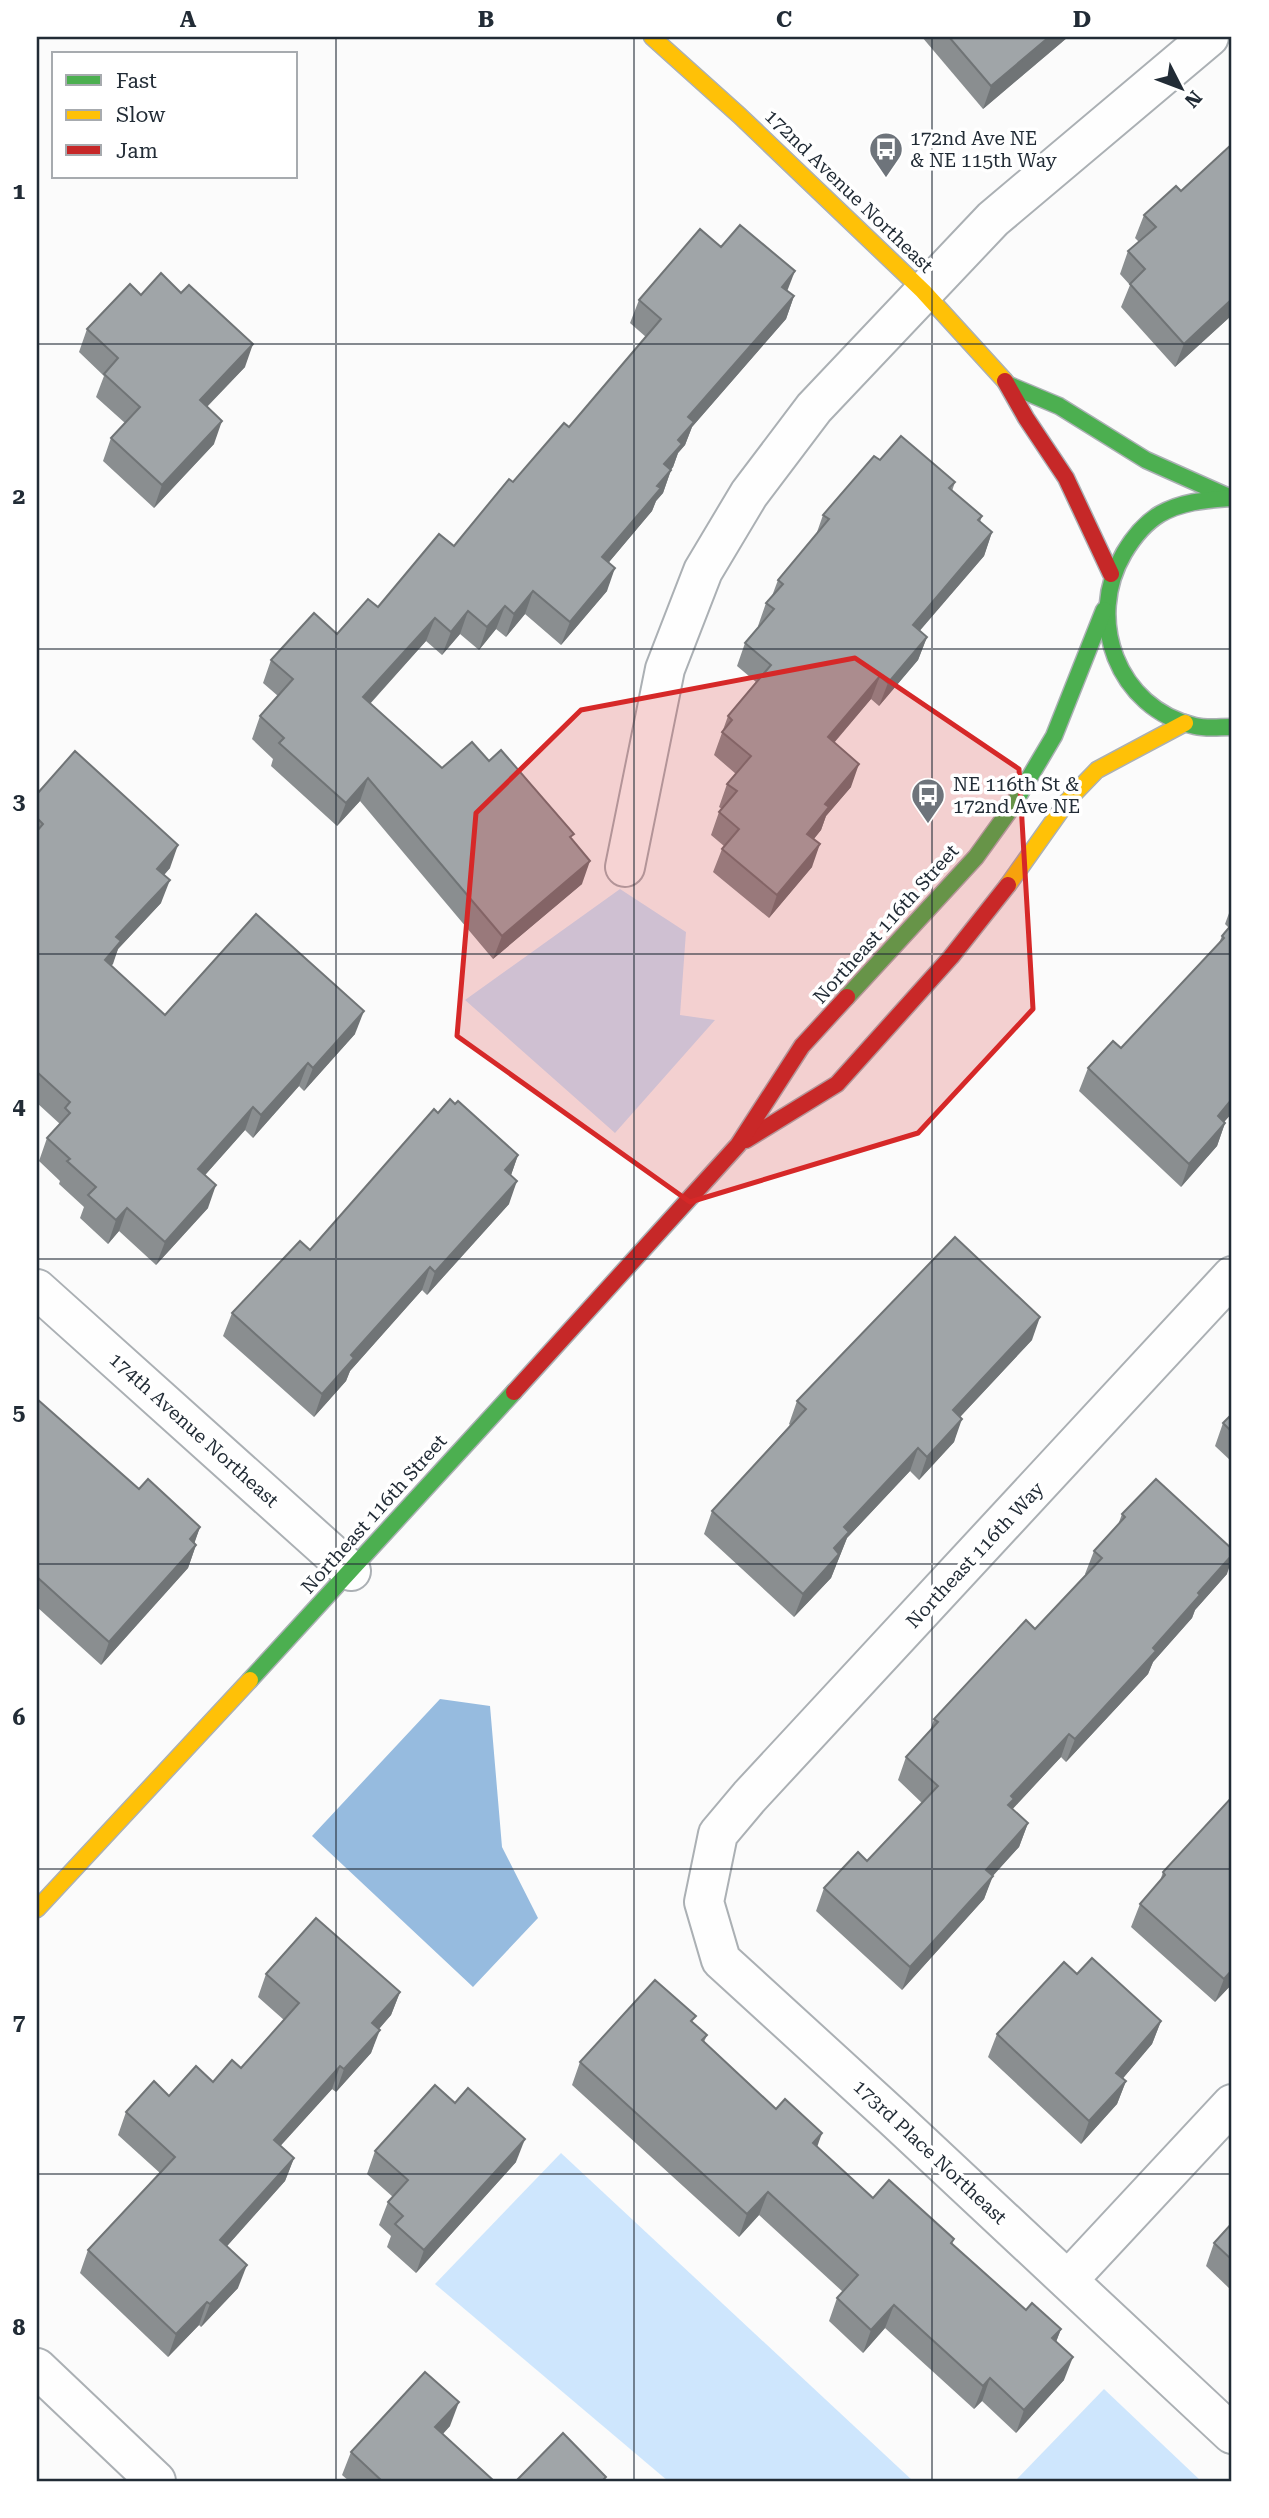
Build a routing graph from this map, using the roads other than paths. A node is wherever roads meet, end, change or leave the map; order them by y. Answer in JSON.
{"nodes":[{"id":1,"x":652,"y":37,"type":"edge"},
{"id":2,"x":1209,"y":37,"type":"edge"},
{"id":3,"x":923,"y":291,"type":"junction"},
{"id":4,"x":1009,"y":386,"type":"junction"},
{"id":5,"x":1230,"y":497,"type":"edge"},
{"id":6,"x":1111,"y":574,"type":"junction"},
{"id":7,"x":1104,"y":610,"type":"junction"},
{"id":8,"x":1185,"y":723,"type":"junction"},
{"id":9,"x":1201,"y":727,"type":"junction"},
{"id":10,"x":1232,"y":727,"type":"edge"},
{"id":11,"x":1232,"y":738,"type":"edge"},
{"id":12,"x":625,"y":867,"type":"dead end"},
{"id":13,"x":738,"y":1144,"type":"junction"},
{"id":14,"x":1232,"y":1276,"type":"edge"},
{"id":15,"x":37,"y":1289,"type":"edge"},
{"id":16,"x":351,"y":1571,"type":"junction"},
{"id":17,"x":718,"y":1834,"type":"joint"},
{"id":18,"x":37,"y":1909,"type":"edge"},
{"id":19,"x":1232,"y":2104,"type":"edge"},
{"id":20,"x":1068,"y":2280,"type":"junction"},
{"id":21,"x":37,"y":2368,"type":"edge"},
{"id":22,"x":1232,"y":2434,"type":"edge"},
{"id":23,"x":153,"y":2480,"type":"edge"}],
"edges":[{"from":1,"to":3,"type":"street","name":"172nd Avenue Northeast"},
{"from":2,"to":3,"type":"street"},
{"from":3,"to":4,"type":"street","name":"172nd Avenue Northeast"},
{"from":3,"to":12,"type":"street"},
{"from":4,"to":5,"type":"street","name":"172nd Avenue Northeast"},
{"from":4,"to":6,"type":"street","name":"172nd Avenue Northeast"},
{"from":5,"to":6,"type":"street"},
{"from":6,"to":7,"type":"street"},
{"from":7,"to":8,"type":"street"},
{"from":7,"to":13,"type":"street","name":"Northeast 116th Street"},
{"from":8,"to":9,"type":"street"},
{"from":8,"to":13,"type":"street","name":"Northeast 116th Street"},
{"from":9,"to":10,"type":"street"},
{"from":9,"to":11,"type":"street"},
{"from":13,"to":16,"type":"street","name":"Northeast 116th Street"},
{"from":14,"to":17,"type":"street","name":"Northeast 116th Way"},
{"from":15,"to":16,"type":"street","name":"174th Avenue Northeast"},
{"from":16,"to":18,"type":"street","name":"Northeast 116th Street"},
{"from":17,"to":20,"type":"street","name":"173rd Place Northeast"},
{"from":19,"to":20,"type":"street"},
{"from":20,"to":22,"type":"street","name":"173rd Place Northeast"},
{"from":21,"to":23,"type":"street"}]}
